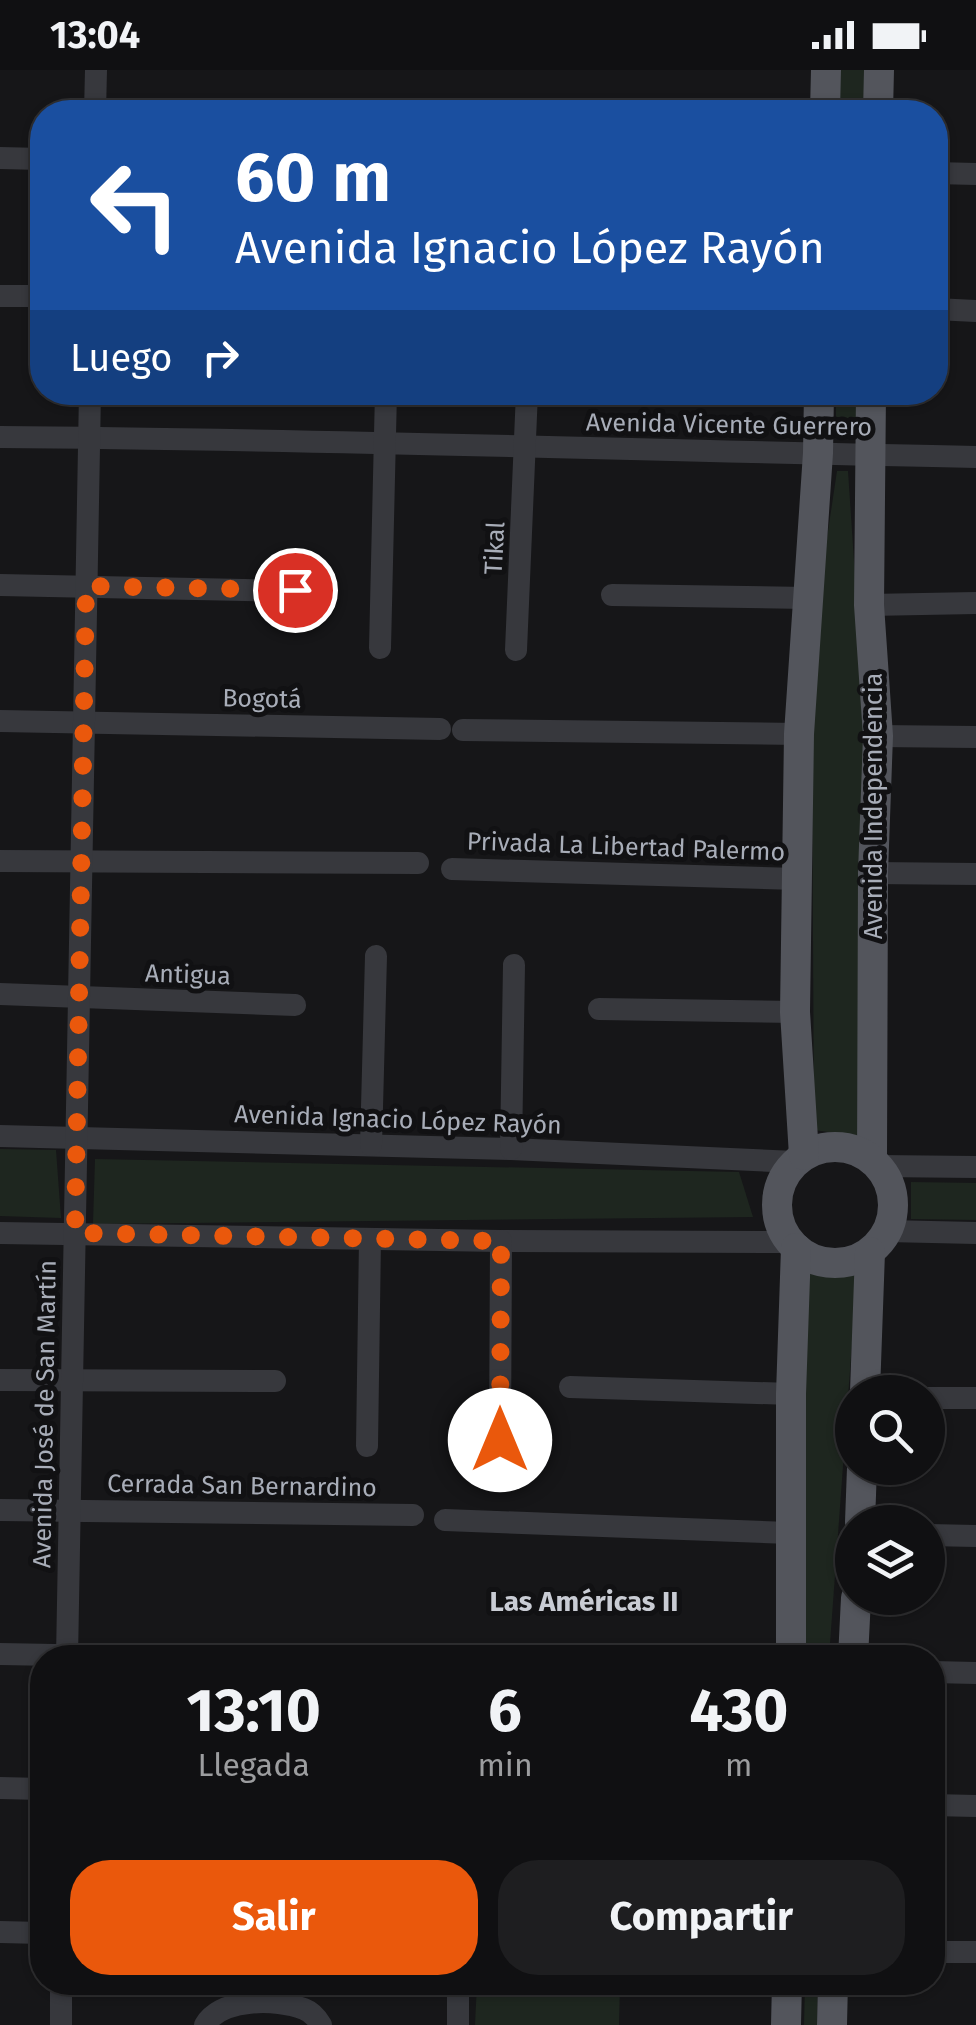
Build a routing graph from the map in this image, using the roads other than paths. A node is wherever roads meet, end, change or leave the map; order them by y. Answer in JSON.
{"nodes":[{"id":1,"x":96,"y":70,"type":"edge"},
{"id":2,"x":826,"y":70,"type":"edge"},
{"id":3,"x":879,"y":70,"type":"edge"},
{"id":4,"x":95,"y":100,"type":"edge"},
{"id":5,"x":825,"y":100,"type":"edge"},
{"id":6,"x":878,"y":100,"type":"edge"},
{"id":7,"x":0,"y":158,"type":"edge"},
{"id":8,"x":30,"y":159,"type":"edge"},
{"id":9,"x":948,"y":173,"type":"edge"},
{"id":10,"x":976,"y":174,"type":"edge"},
{"id":11,"x":0,"y":296,"type":"edge"},
{"id":12,"x":30,"y":296,"type":"edge"},
{"id":13,"x":948,"y":310,"type":"edge"},
{"id":14,"x":976,"y":311,"type":"edge"},
{"id":15,"x":90,"y":405,"type":"edge"},
{"id":16,"x":386,"y":405,"type":"edge"},
{"id":17,"x":527,"y":405,"type":"edge"},
{"id":18,"x":820,"y":405,"type":"edge"},
{"id":19,"x":870,"y":405,"type":"edge"},
{"id":20,"x":0,"y":437,"type":"edge"},
{"id":21,"x":89,"y":437,"type":"junction"},
{"id":22,"x":386,"y":442,"type":"junction"},
{"id":23,"x":526,"y":448,"type":"junction"},
{"id":24,"x":818,"y":453,"type":"junction"},
{"id":25,"x":869,"y":455,"type":"junction"},
{"id":26,"x":976,"y":457,"type":"edge"},
{"id":27,"x":0,"y":585,"type":"edge"},
{"id":28,"x":86,"y":586,"type":"junction"},
{"id":29,"x":295,"y":590,"type":"dead end"},
{"id":30,"x":612,"y":595,"type":"dead end"},
{"id":31,"x":807,"y":598,"type":"junction"},
{"id":32,"x":976,"y":602,"type":"edge"},
{"id":33,"x":869,"y":604,"type":"junction"},
{"id":34,"x":380,"y":648,"type":"dead end"},
{"id":35,"x":516,"y":650,"type":"dead end"},
{"id":36,"x":0,"y":721,"type":"edge"},
{"id":37,"x":84,"y":723,"type":"junction"},
{"id":38,"x":799,"y":734,"type":"junction"},
{"id":39,"x":878,"y":736,"type":"junction"},
{"id":40,"x":976,"y":737,"type":"edge"},
{"id":41,"x":0,"y":862,"type":"edge"},
{"id":42,"x":82,"y":862,"type":"junction"},
{"id":43,"x":418,"y":863,"type":"dead end"},
{"id":44,"x":452,"y":869,"type":"dead end"},
{"id":45,"x":873,"y":873,"type":"junction"},
{"id":46,"x":976,"y":874,"type":"edge"},
{"id":47,"x":797,"y":878,"type":"junction"},
{"id":48,"x":376,"y":956,"type":"dead end"},
{"id":49,"x":514,"y":964,"type":"dead end"},
{"id":50,"x":0,"y":994,"type":"edge"},
{"id":51,"x":79,"y":997,"type":"junction"},
{"id":52,"x":295,"y":1006,"type":"dead end"},
{"id":53,"x":599,"y":1009,"type":"dead end"},
{"id":54,"x":795,"y":1012,"type":"junction"},
{"id":55,"x":0,"y":1136,"type":"edge"},
{"id":56,"x":76,"y":1138,"type":"junction"},
{"id":57,"x":371,"y":1145,"type":"junction"},
{"id":58,"x":511,"y":1149,"type":"junction"},
{"id":59,"x":799,"y":1159,"type":"junction"},
{"id":60,"x":875,"y":1163,"type":"junction"},
{"id":61,"x":976,"y":1167,"type":"edge"},
{"id":62,"x":0,"y":1233,"type":"edge"},
{"id":63,"x":75,"y":1233,"type":"junction"},
{"id":64,"x":976,"y":1233,"type":"edge"},
{"id":65,"x":370,"y":1239,"type":"junction"},
{"id":66,"x":501,"y":1241,"type":"junction"},
{"id":67,"x":879,"y":1241,"type":"junction"},
{"id":68,"x":793,"y":1245,"type":"junction"},
{"id":69,"x":867,"y":1375,"type":"edge"},
{"id":70,"x":0,"y":1380,"type":"edge"},
{"id":71,"x":72,"y":1381,"type":"junction"},
{"id":72,"x":275,"y":1381,"type":"dead end"},
{"id":73,"x":570,"y":1388,"type":"dead end"},
{"id":74,"x":790,"y":1394,"type":"junction"},
{"id":75,"x":945,"y":1398,"type":"edge"},
{"id":76,"x":976,"y":1398,"type":"edge"},
{"id":77,"x":500,"y":1440,"type":"dead end"},
{"id":78,"x":367,"y":1446,"type":"dead end"},
{"id":79,"x":0,"y":1510,"type":"edge"},
{"id":80,"x":70,"y":1512,"type":"junction"},
{"id":81,"x":413,"y":1514,"type":"dead end"},
{"id":82,"x":445,"y":1520,"type":"dead end"},
{"id":83,"x":789,"y":1533,"type":"junction"},
{"id":84,"x":945,"y":1535,"type":"edge"},
{"id":85,"x":976,"y":1536,"type":"edge"},
{"id":86,"x":855,"y":1615,"type":"edge"},
{"id":87,"x":67,"y":1645,"type":"edge"},
{"id":88,"x":791,"y":1645,"type":"edge"},
{"id":89,"x":854,"y":1645,"type":"edge"},
{"id":90,"x":0,"y":1654,"type":"edge"},
{"id":91,"x":30,"y":1655,"type":"edge"},
{"id":92,"x":945,"y":1673,"type":"edge"},
{"id":93,"x":976,"y":1674,"type":"edge"},
{"id":94,"x":0,"y":1788,"type":"edge"},
{"id":95,"x":30,"y":1788,"type":"edge"},
{"id":96,"x":945,"y":1805,"type":"edge"},
{"id":97,"x":976,"y":1806,"type":"edge"},
{"id":98,"x":0,"y":1932,"type":"edge"},
{"id":99,"x":30,"y":1933,"type":"edge"},
{"id":100,"x":945,"y":1952,"type":"edge"},
{"id":101,"x":976,"y":1952,"type":"edge"},
{"id":102,"x":61,"y":1995,"type":"edge"},
{"id":103,"x":256,"y":1995,"type":"edge"},
{"id":104,"x":272,"y":1995,"type":"edge"},
{"id":105,"x":458,"y":1995,"type":"edge"},
{"id":106,"x":787,"y":1995,"type":"edge"},
{"id":107,"x":833,"y":1995,"type":"edge"},
{"id":108,"x":60,"y":2025,"type":"edge"},
{"id":109,"x":205,"y":2025,"type":"edge"},
{"id":110,"x":322,"y":2025,"type":"edge"},
{"id":111,"x":458,"y":2025,"type":"edge"},
{"id":112,"x":786,"y":2025,"type":"edge"},
{"id":113,"x":832,"y":2025,"type":"edge"}],
"edges":[{"from":1,"to":4,"type":"street"},
{"from":2,"to":5,"type":"main road"},
{"from":3,"to":6,"type":"main road"},
{"from":7,"to":8,"type":"street"},
{"from":9,"to":10,"type":"street"},
{"from":11,"to":12,"type":"street"},
{"from":13,"to":14,"type":"street"},
{"from":15,"to":21,"type":"street","name":"Avenida José de San Martín"},
{"from":16,"to":22,"type":"street"},
{"from":17,"to":23,"type":"street","name":"Tikal"},
{"from":18,"to":24,"type":"main road"},
{"from":19,"to":25,"type":"main road","name":"Avenida Independencia"},
{"from":20,"to":21,"type":"street","name":"Avenida Vicente Guerrero"},
{"from":21,"to":22,"type":"street","name":"Avenida Vicente Guerrero"},
{"from":21,"to":28,"type":"street","name":"Avenida José de San Martín"},
{"from":22,"to":23,"type":"street","name":"Avenida Vicente Guerrero"},
{"from":22,"to":34,"type":"street"},
{"from":23,"to":24,"type":"street","name":"Avenida Vicente Guerrero"},
{"from":23,"to":35,"type":"street","name":"Tikal"},
{"from":24,"to":25,"type":"street","name":"Avenida Vicente Guerrero"},
{"from":24,"to":31,"type":"main road"},
{"from":25,"to":26,"type":"street","name":"Avenida Vicente Guerrero"},
{"from":25,"to":33,"type":"main road","name":"Avenida Independencia"},
{"from":27,"to":28,"type":"street"},
{"from":28,"to":29,"type":"street"},
{"from":28,"to":37,"type":"street","name":"Avenida José de San Martín"},
{"from":30,"to":31,"type":"street"},
{"from":31,"to":38,"type":"main road"},
{"from":32,"to":33,"type":"street"},
{"from":33,"to":39,"type":"main road","name":"Avenida Independencia"},
{"from":36,"to":37,"type":"street","name":"Bogotá"},
{"from":37,"to":38,"type":"street","name":"Bogotá"},
{"from":37,"to":42,"type":"street","name":"Avenida José de San Martín"},
{"from":38,"to":47,"type":"main road"},
{"from":39,"to":40,"type":"street"},
{"from":39,"to":45,"type":"main road","name":"Avenida Independencia"},
{"from":41,"to":42,"type":"street"},
{"from":42,"to":43,"type":"street"},
{"from":42,"to":51,"type":"street","name":"Avenida José de San Martín"},
{"from":44,"to":47,"type":"street","name":"Privada La Libertad Palermo"},
{"from":45,"to":46,"type":"street"},
{"from":45,"to":60,"type":"main road","name":"Avenida Independencia"},
{"from":47,"to":54,"type":"main road"},
{"from":48,"to":57,"type":"street"},
{"from":49,"to":58,"type":"street"},
{"from":50,"to":51,"type":"street","name":"Antigua"},
{"from":51,"to":52,"type":"street","name":"Antigua"},
{"from":51,"to":56,"type":"street","name":"Avenida José de San Martín"},
{"from":53,"to":54,"type":"street"},
{"from":54,"to":59,"type":"main road"},
{"from":55,"to":56,"type":"street","name":"Avenida Ignacio López Rayón"},
{"from":56,"to":57,"type":"street","name":"Avenida Ignacio López Rayón"},
{"from":56,"to":63,"type":"street","name":"Avenida José de San Martín"},
{"from":57,"to":58,"type":"street","name":"Avenida Ignacio López Rayón"},
{"from":58,"to":59,"type":"street","name":"Avenida Ignacio López Rayón"},
{"from":59,"to":60,"type":"main road"},
{"from":59,"to":68,"type":"main road"},
{"from":60,"to":61,"type":"street"},
{"from":60,"to":67,"type":"main road"},
{"from":62,"to":63,"type":"street"},
{"from":63,"to":65,"type":"street"},
{"from":63,"to":71,"type":"street","name":"Avenida José de San Martín"},
{"from":64,"to":67,"type":"street"},
{"from":65,"to":66,"type":"street"},
{"from":65,"to":78,"type":"street"},
{"from":66,"to":68,"type":"street"},
{"from":66,"to":77,"type":"street"},
{"from":67,"to":68,"type":"main road"},
{"from":67,"to":69,"type":"main road"},
{"from":68,"to":74,"type":"main road"},
{"from":70,"to":71,"type":"street"},
{"from":71,"to":72,"type":"street"},
{"from":71,"to":80,"type":"street","name":"Avenida José de San Martín"},
{"from":73,"to":74,"type":"street"},
{"from":74,"to":83,"type":"main road"},
{"from":75,"to":76,"type":"street"},
{"from":79,"to":80,"type":"street","name":"Cerrada San Bernardino"},
{"from":80,"to":81,"type":"street","name":"Cerrada San Bernardino"},
{"from":80,"to":87,"type":"street","name":"Avenida José de San Martín"},
{"from":82,"to":83,"type":"street"},
{"from":83,"to":88,"type":"main road"},
{"from":84,"to":85,"type":"street"},
{"from":86,"to":89,"type":"main road"},
{"from":90,"to":91,"type":"street"},
{"from":92,"to":93,"type":"street"},
{"from":94,"to":95,"type":"street"},
{"from":96,"to":97,"type":"street"},
{"from":98,"to":99,"type":"street"},
{"from":100,"to":101,"type":"street"},
{"from":102,"to":108,"type":"street"},
{"from":103,"to":109,"type":"street"},
{"from":104,"to":110,"type":"street"},
{"from":105,"to":111,"type":"street"},
{"from":106,"to":112,"type":"main road"},
{"from":107,"to":113,"type":"main road"}]}
